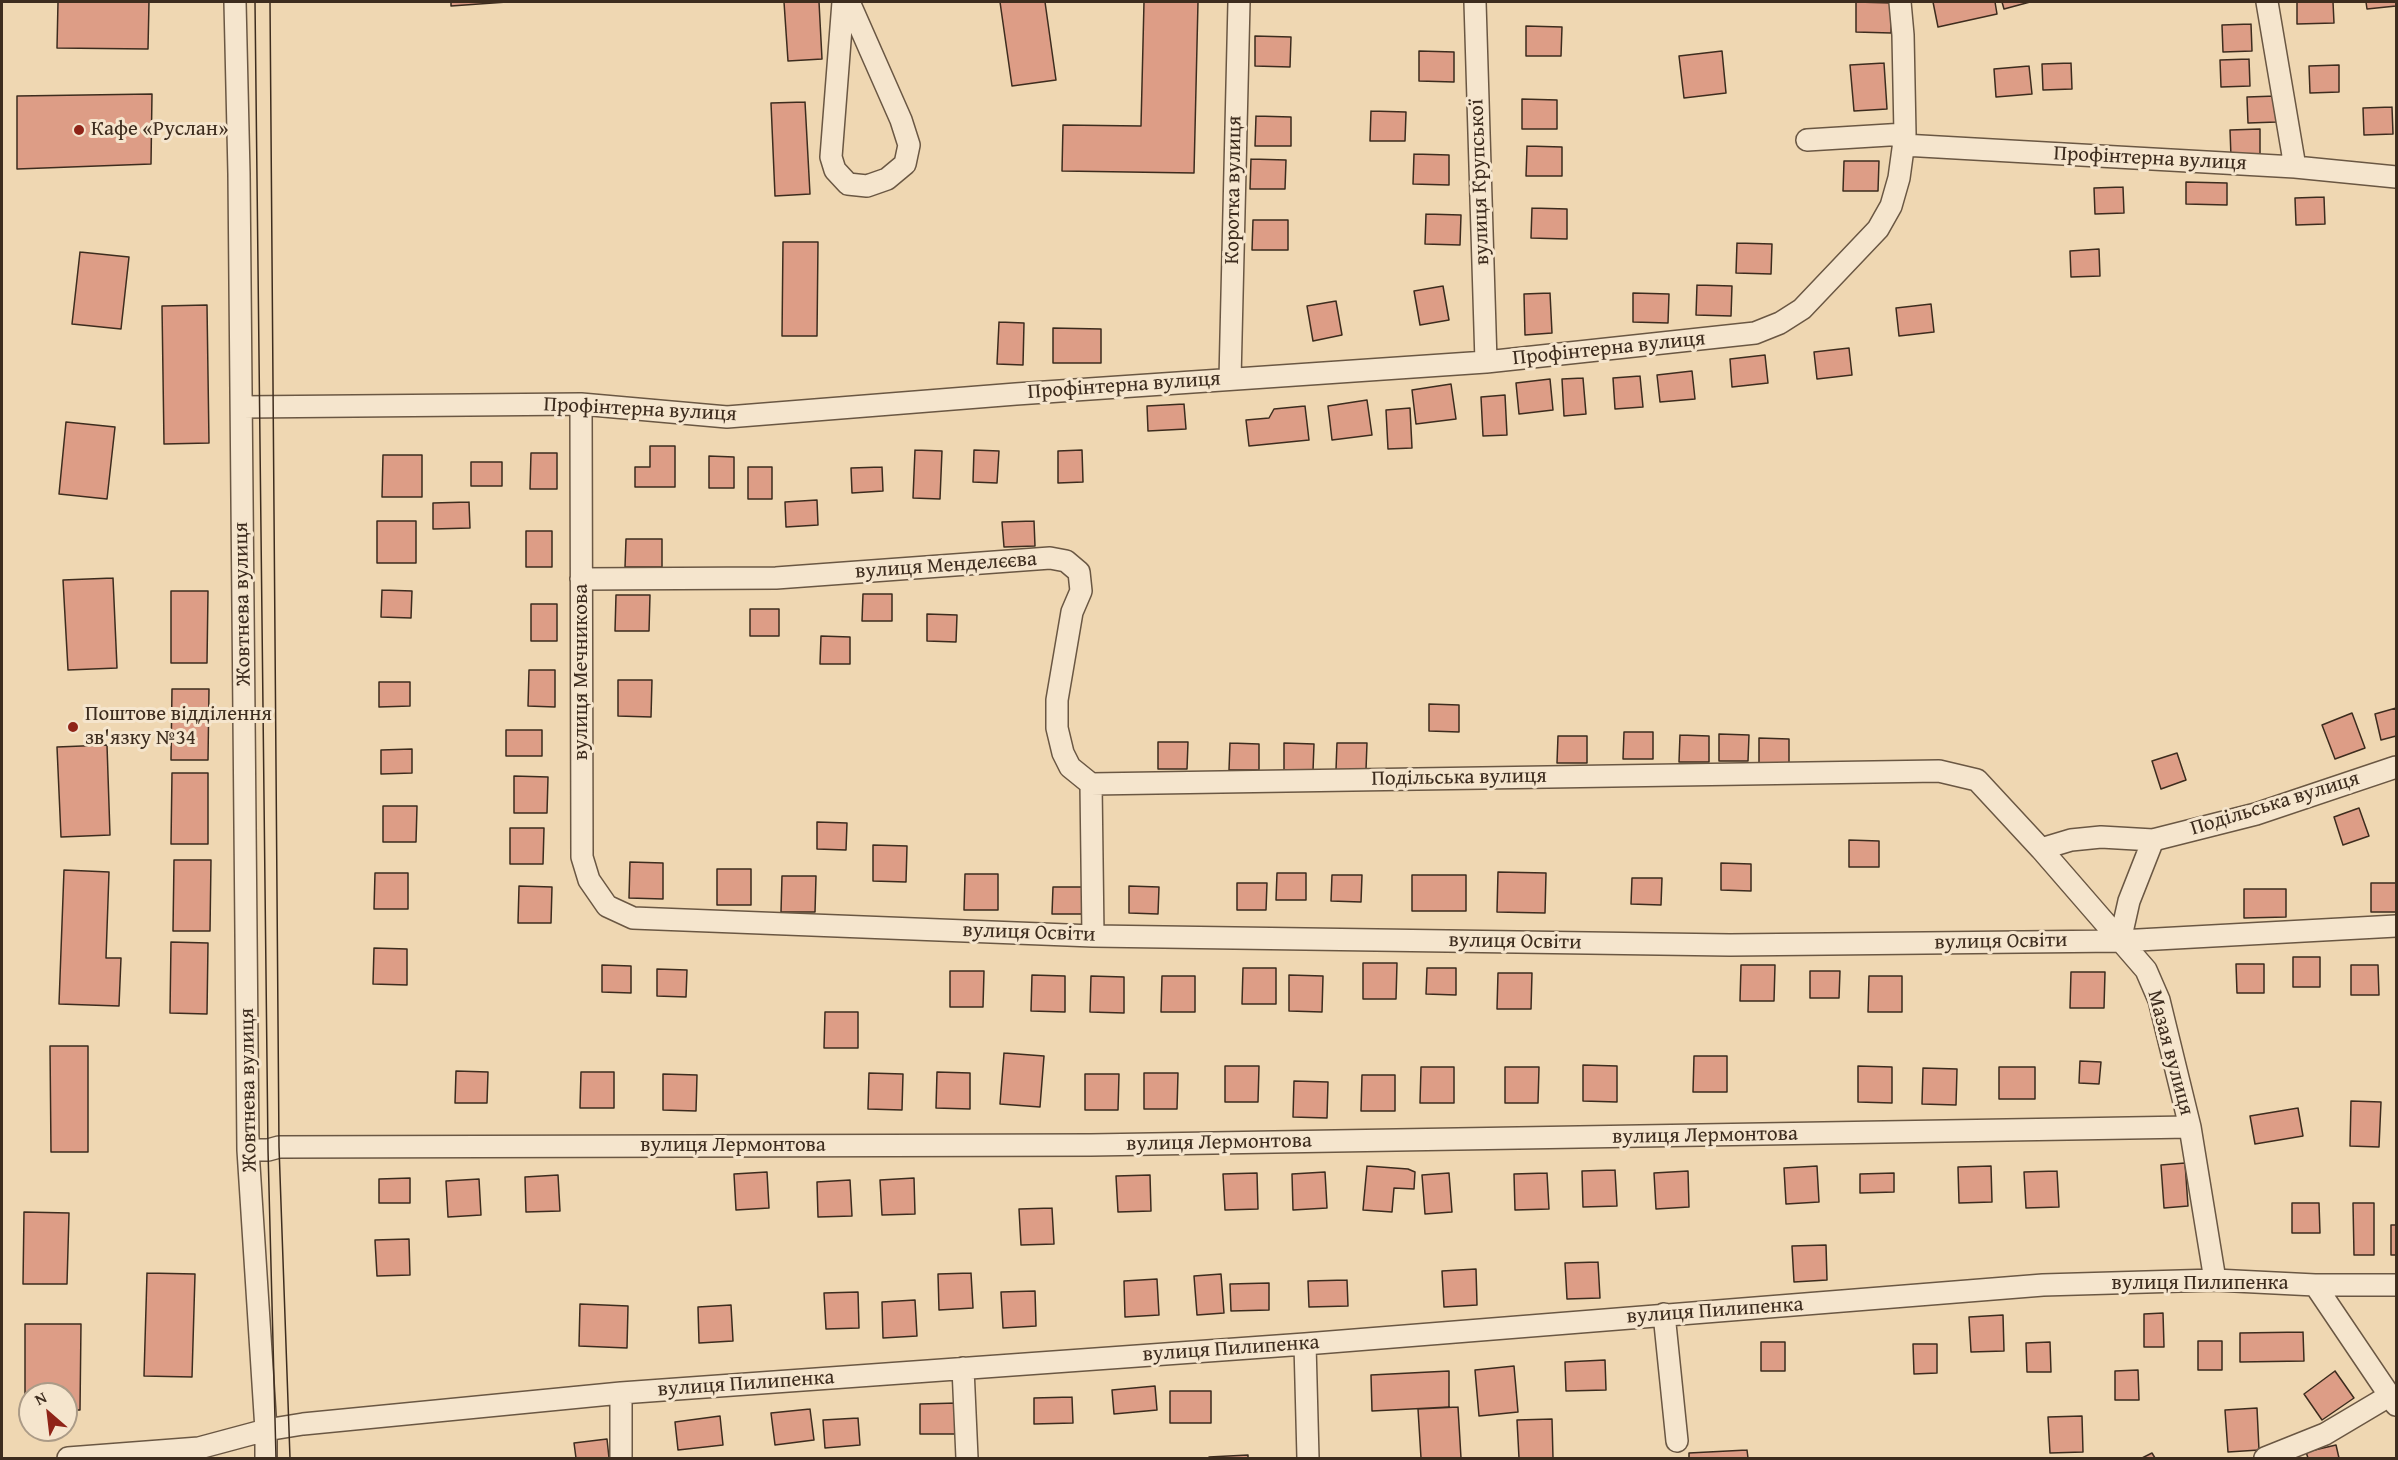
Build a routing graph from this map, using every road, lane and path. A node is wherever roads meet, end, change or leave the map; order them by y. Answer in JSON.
{"nodes":[{"id":1,"x":235,"y":2,"type":"edge"},
{"id":2,"x":843,"y":2,"type":"edge"},
{"id":3,"x":849,"y":2,"type":"edge"},
{"id":4,"x":1239,"y":2,"type":"edge"},
{"id":5,"x":1475,"y":2,"type":"edge"},
{"id":6,"x":1900,"y":2,"type":"edge"},
{"id":7,"x":2267,"y":2,"type":"edge"},
{"id":8,"x":1904,"y":139,"type":"junction"},
{"id":9,"x":1807,"y":140,"type":"dead end"},
{"id":10,"x":2295,"y":167,"type":"junction"},
{"id":11,"x":2397,"y":177,"type":"edge"},
{"id":12,"x":1486,"y":362,"type":"junction"},
{"id":13,"x":1230,"y":380,"type":"junction"},
{"id":14,"x":580,"y":404,"type":"junction"},
{"id":15,"x":242,"y":407,"type":"junction"},
{"id":16,"x":581,"y":579,"type":"junction"},
{"id":17,"x":2397,"y":767,"type":"edge"},
{"id":18,"x":1977,"y":780,"type":"joint"},
{"id":19,"x":1091,"y":784,"type":"junction"},
{"id":20,"x":2153,"y":840,"type":"junction"},
{"id":21,"x":2041,"y":849,"type":"junction"},
{"id":22,"x":633,"y":918,"type":"joint"},
{"id":23,"x":2397,"y":926,"type":"edge"},
{"id":24,"x":1093,"y":936,"type":"junction"},
{"id":25,"x":2120,"y":941,"type":"junction"},
{"id":26,"x":2190,"y":1127,"type":"junction"},
{"id":27,"x":248,"y":1150,"type":"junction"},
{"id":28,"x":2215,"y":1280,"type":"junction"},
{"id":29,"x":2315,"y":1285,"type":"junction"},
{"id":30,"x":2397,"y":1285,"type":"edge"},
{"id":31,"x":1664,"y":1314,"type":"junction"},
{"id":32,"x":1305,"y":1344,"type":"junction"},
{"id":33,"x":963,"y":1368,"type":"junction"},
{"id":34,"x":621,"y":1393,"type":"junction"},
{"id":35,"x":2393,"y":1400,"type":"edge"},
{"id":36,"x":266,"y":1430,"type":"junction"},
{"id":37,"x":1677,"y":1441,"type":"dead end"},
{"id":38,"x":68,"y":1458,"type":"edge"},
{"id":39,"x":266,"y":1458,"type":"edge"},
{"id":40,"x":621,"y":1458,"type":"edge"},
{"id":41,"x":967,"y":1458,"type":"edge"},
{"id":42,"x":1308,"y":1458,"type":"edge"},
{"id":43,"x":2265,"y":1458,"type":"edge"}],
"edges":[{"from":1,"to":15,"type":"street","name":"Жовтнева вулиця"},
{"from":2,"to":3,"type":"street"},
{"from":4,"to":13,"type":"street","name":"Коротка вулиця"},
{"from":5,"to":12,"type":"street","name":"вулиця Крупської"},
{"from":6,"to":8,"type":"street"},
{"from":7,"to":10,"type":"street"},
{"from":8,"to":9,"type":"street"},
{"from":8,"to":10,"type":"street","name":"Профінтерна вулиця"},
{"from":8,"to":12,"type":"street","name":"Профінтерна вулиця"},
{"from":10,"to":11,"type":"street","name":"Профінтерна вулиця"},
{"from":12,"to":13,"type":"street","name":"Профінтерна вулиця"},
{"from":13,"to":14,"type":"street","name":"Профінтерна вулиця"},
{"from":14,"to":15,"type":"street","name":"Профінтерна вулиця"},
{"from":14,"to":16,"type":"street","name":"вулиця Мечникова"},
{"from":15,"to":27,"type":"street","name":"Жовтнева вулиця"},
{"from":16,"to":19,"type":"street","name":"вулиця Менделєєва"},
{"from":16,"to":22,"type":"street","name":"вулиця Мечникова"},
{"from":17,"to":20,"type":"street","name":"Подільська вулиця"},
{"from":18,"to":19,"type":"street","name":"Подільська вулиця"},
{"from":18,"to":21,"type":"street","name":"Мазая вулиця"},
{"from":19,"to":24,"type":"street"},
{"from":20,"to":21,"type":"street","name":"Подільська вулиця"},
{"from":20,"to":25,"type":"street"},
{"from":21,"to":25,"type":"street","name":"Мазая вулиця"},
{"from":22,"to":24,"type":"street","name":"вулиця Освіти"},
{"from":23,"to":25,"type":"street","name":"вулиця Освіти"},
{"from":24,"to":25,"type":"street","name":"вулиця Освіти"},
{"from":25,"to":26,"type":"street","name":"Мазая вулиця"},
{"from":26,"to":27,"type":"street","name":"вулиця Лермонтова"},
{"from":26,"to":28,"type":"street","name":"Мазая вулиця"},
{"from":27,"to":36,"type":"street","name":"Жовтнева вулиця"},
{"from":28,"to":29,"type":"street","name":"вулиця Пилипенка"},
{"from":28,"to":31,"type":"street","name":"вулиця Пилипенка"},
{"from":29,"to":30,"type":"street","name":"вулиця Пилипенка"},
{"from":29,"to":35,"type":"street"},
{"from":31,"to":32,"type":"street","name":"вулиця Пилипенка"},
{"from":31,"to":37,"type":"street"},
{"from":32,"to":33,"type":"street","name":"вулиця Пилипенка"},
{"from":32,"to":42,"type":"street"},
{"from":33,"to":34,"type":"street","name":"вулиця Пилипенка"},
{"from":33,"to":41,"type":"street"},
{"from":34,"to":36,"type":"street","name":"вулиця Пилипенка"},
{"from":34,"to":40,"type":"street"},
{"from":35,"to":43,"type":"street"},
{"from":36,"to":38,"type":"street","name":"вулиця Пилипенка"},
{"from":36,"to":39,"type":"street","name":"Жовтнева вулиця"}]}
